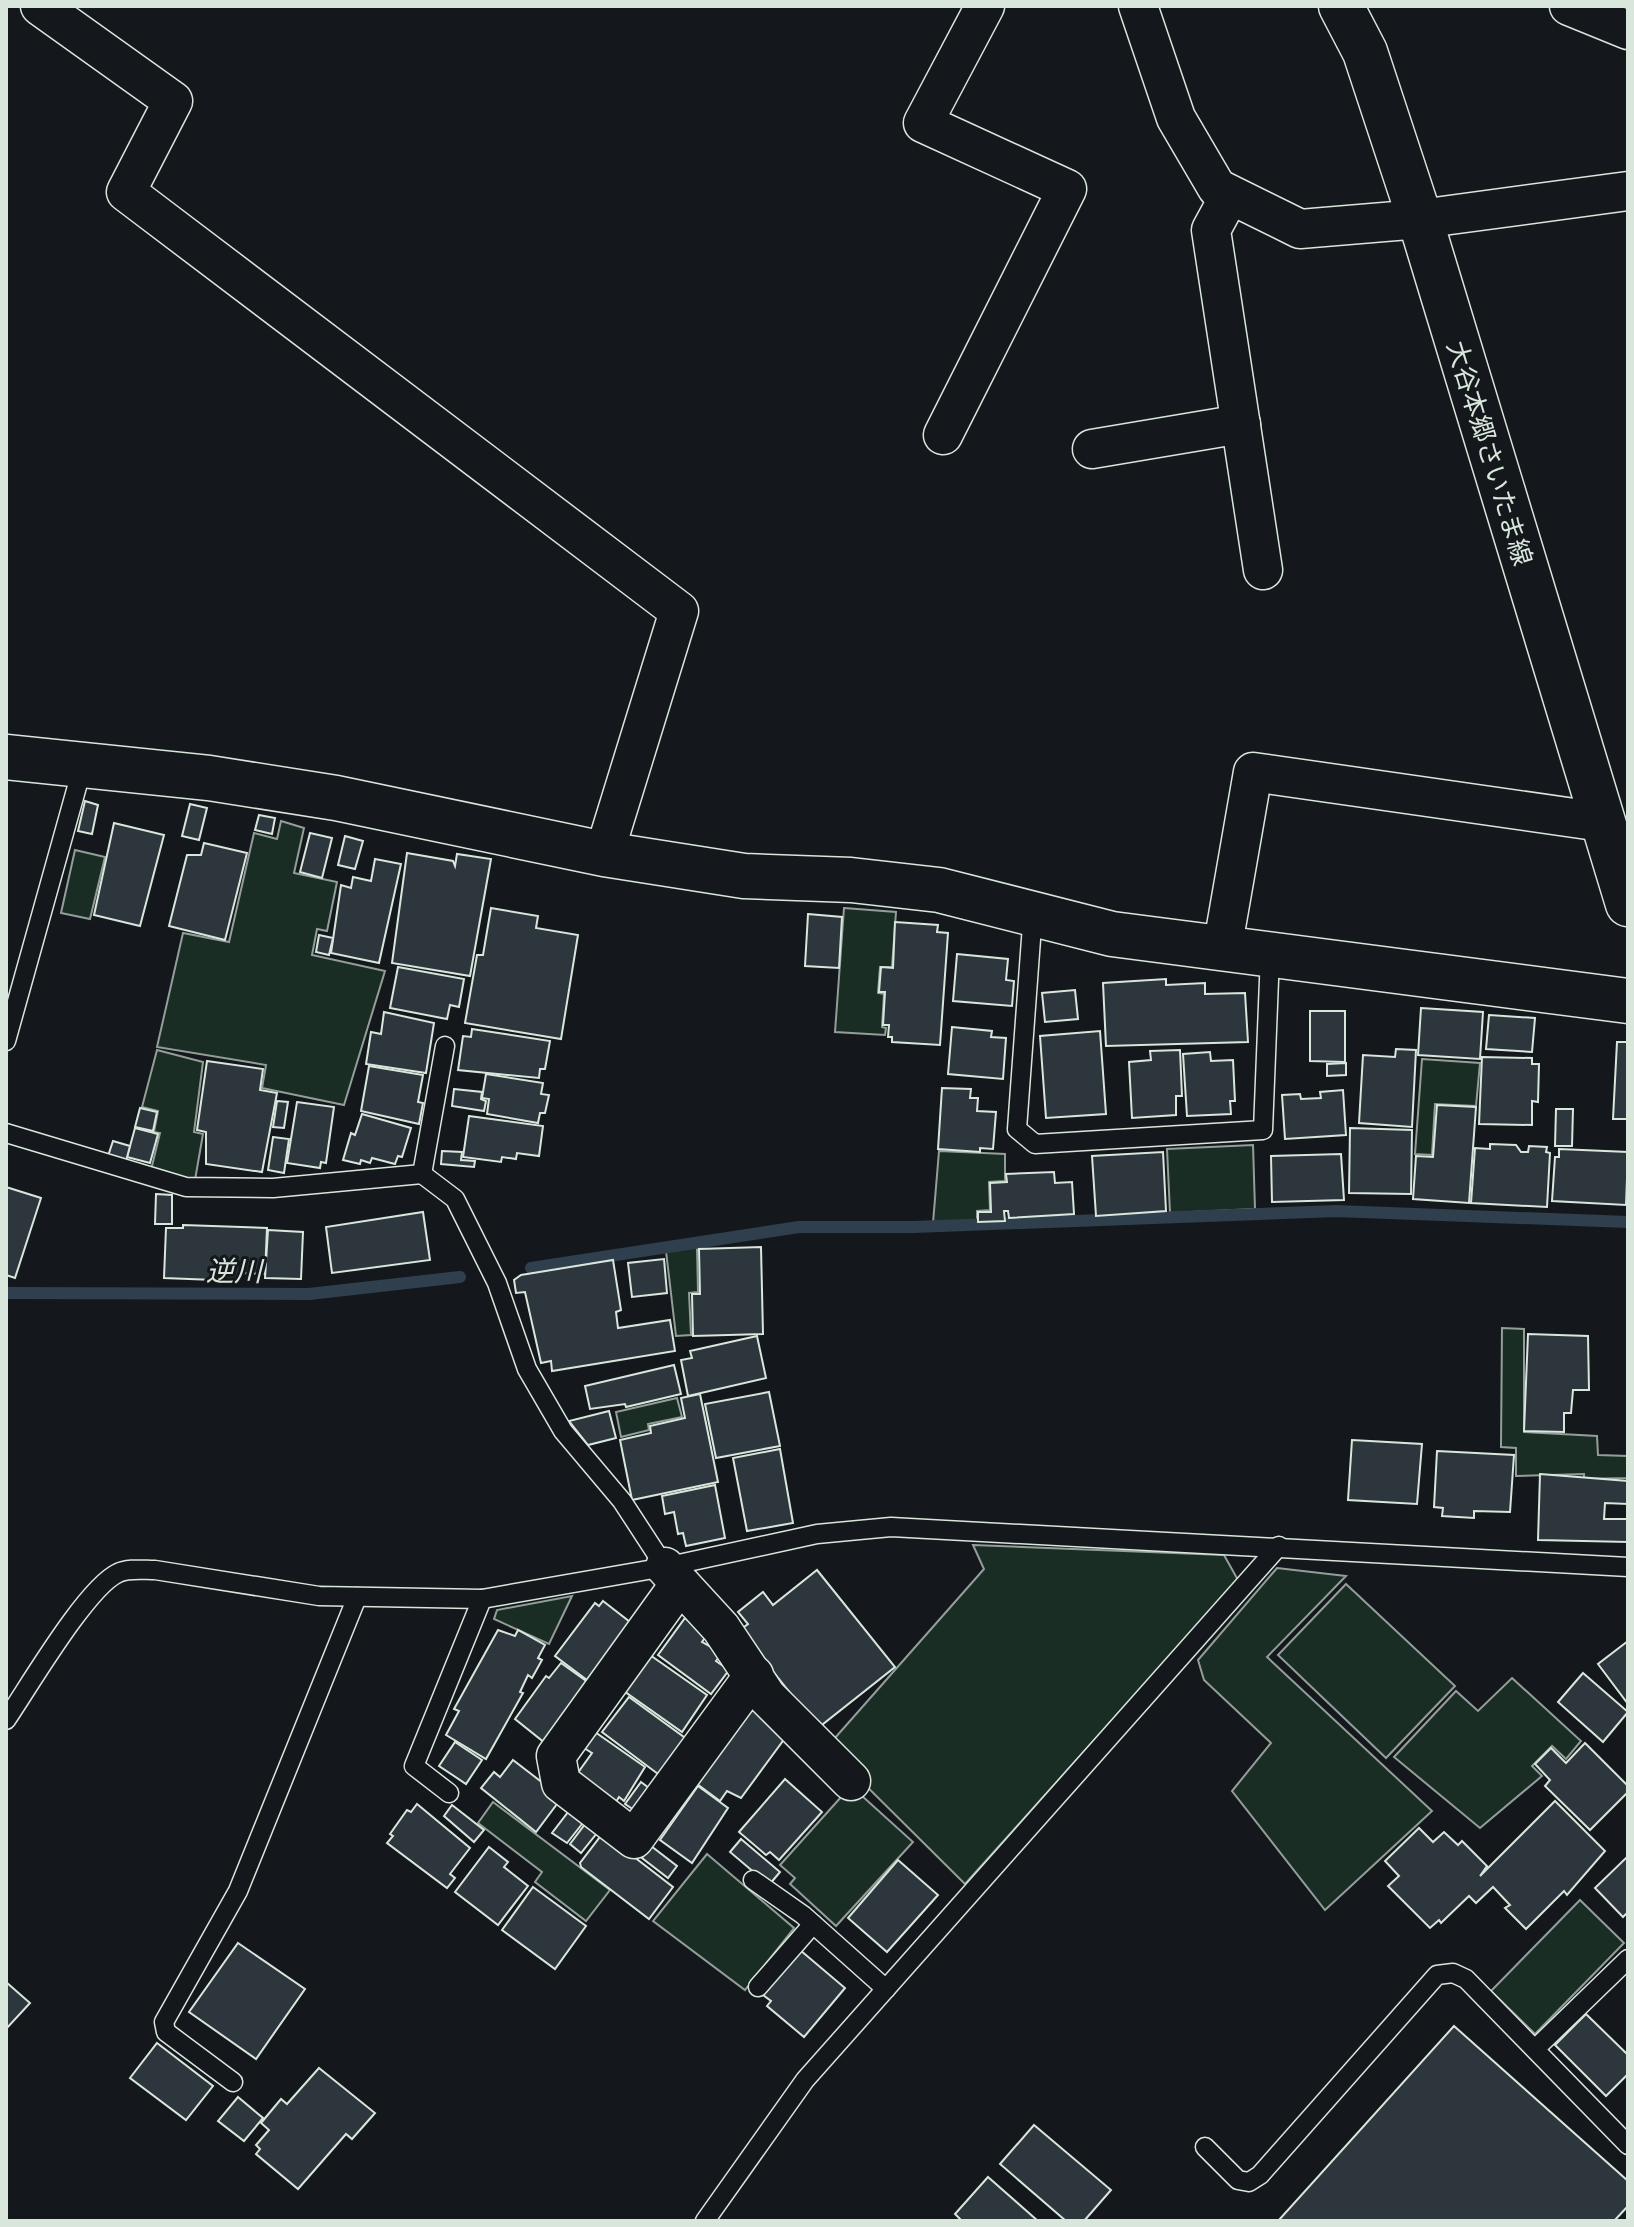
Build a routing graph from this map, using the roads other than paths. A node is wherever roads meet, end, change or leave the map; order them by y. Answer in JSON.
{"nodes":[{"id":1,"x":40,"y":6,"type":"edge"},
{"id":2,"x":985,"y":6,"type":"edge"},
{"id":3,"x":1138,"y":6,"type":"edge"},
{"id":4,"x":1341,"y":6,"type":"edge"},
{"id":5,"x":1569,"y":6,"type":"edge"},
{"id":6,"x":1628,"y":30,"type":"edge"},
{"id":7,"x":1628,"y":191,"type":"edge"},
{"id":8,"x":1230,"y":195,"type":"junction"},
{"id":9,"x":1420,"y":219,"type":"junction"},
{"id":10,"x":1241,"y":424,"type":"junction"},
{"id":11,"x":943,"y":435,"type":"dead end"},
{"id":12,"x":1092,"y":449,"type":"dead end"},
{"id":13,"x":1263,"y":570,"type":"dead end"},
{"id":14,"x":6,"y":757,"type":"edge"},
{"id":15,"x":83,"y":765,"type":"junction"},
{"id":16,"x":1602,"y":822,"type":"junction"},
{"id":17,"x":604,"y":854,"type":"junction"},
{"id":18,"x":1628,"y":904,"type":"edge"},
{"id":19,"x":1033,"y":912,"type":"junction"},
{"id":20,"x":1222,"y":950,"type":"junction"},
{"id":21,"x":1270,"y":955,"type":"junction"},
{"id":22,"x":1628,"y":1001,"type":"edge"},
{"id":23,"x":6,"y":1041,"type":"edge"},
{"id":24,"x":445,"y":1046,"type":"dead end"},
{"id":25,"x":6,"y":1133,"type":"edge"},
{"id":26,"x":422,"y":1174,"type":"junction"},
{"id":27,"x":1279,"y":1546,"type":"junction"},
{"id":28,"x":1628,"y":1567,"type":"edge"},
{"id":29,"x":672,"y":1576,"type":"junction"},
{"id":30,"x":357,"y":1597,"type":"junction"},
{"id":31,"x":482,"y":1599,"type":"junction"},
{"id":32,"x":754,"y":1675,"type":"junction"},
{"id":33,"x":6,"y":1720,"type":"edge"},
{"id":34,"x":851,"y":1781,"type":"dead end"},
{"id":35,"x":449,"y":1793,"type":"dead end"},
{"id":36,"x":753,"y":1880,"type":"dead end"},
{"id":37,"x":813,"y":1924,"type":"junction"},
{"id":38,"x":1628,"y":1959,"type":"edge"},
{"id":39,"x":758,"y":1987,"type":"dead end"},
{"id":40,"x":886,"y":1989,"type":"junction"},
{"id":41,"x":1535,"y":2049,"type":"junction"},
{"id":42,"x":233,"y":2082,"type":"dead end"},
{"id":43,"x":1628,"y":2145,"type":"edge"},
{"id":44,"x":1205,"y":2147,"type":"dead end"},
{"id":45,"x":705,"y":2221,"type":"edge"}],
"edges":[{"from":1,"to":17,"type":"street"},
{"from":2,"to":11,"type":"street"},
{"from":3,"to":8,"type":"street"},
{"from":4,"to":9,"type":"street","name":"大谷本郷さいたま線"},
{"from":5,"to":6,"type":"street"},
{"from":7,"to":9,"type":"street"},
{"from":8,"to":9,"type":"street"},
{"from":8,"to":10,"type":"street"},
{"from":9,"to":16,"type":"street","name":"大谷本郷さいたま線"},
{"from":10,"to":12,"type":"street"},
{"from":10,"to":13,"type":"street"},
{"from":14,"to":15,"type":"street"},
{"from":15,"to":17,"type":"street"},
{"from":15,"to":23,"type":"lane"},
{"from":16,"to":18,"type":"street","name":"大谷本郷さいたま線"},
{"from":16,"to":20,"type":"street"},
{"from":17,"to":19,"type":"street"},
{"from":19,"to":20,"type":"street"},
{"from":19,"to":21,"type":"lane"},
{"from":20,"to":21,"type":"street"},
{"from":21,"to":22,"type":"street"},
{"from":24,"to":26,"type":"lane"},
{"from":25,"to":26,"type":"lane"},
{"from":26,"to":29,"type":"lane"},
{"from":27,"to":28,"type":"lane"},
{"from":27,"to":29,"type":"lane"},
{"from":27,"to":40,"type":"lane"},
{"from":29,"to":31,"type":"lane"},
{"from":29,"to":32,"type":"street"},
{"from":29,"to":32,"type":"street"},
{"from":30,"to":31,"type":"lane"},
{"from":30,"to":33,"type":"lane"},
{"from":30,"to":42,"type":"lane"},
{"from":31,"to":35,"type":"lane"},
{"from":32,"to":34,"type":"street"},
{"from":36,"to":37,"type":"lane"},
{"from":37,"to":39,"type":"lane"},
{"from":37,"to":40,"type":"lane"},
{"from":38,"to":41,"type":"lane"},
{"from":40,"to":45,"type":"lane"},
{"from":41,"to":43,"type":"lane"},
{"from":41,"to":44,"type":"lane"}]}
